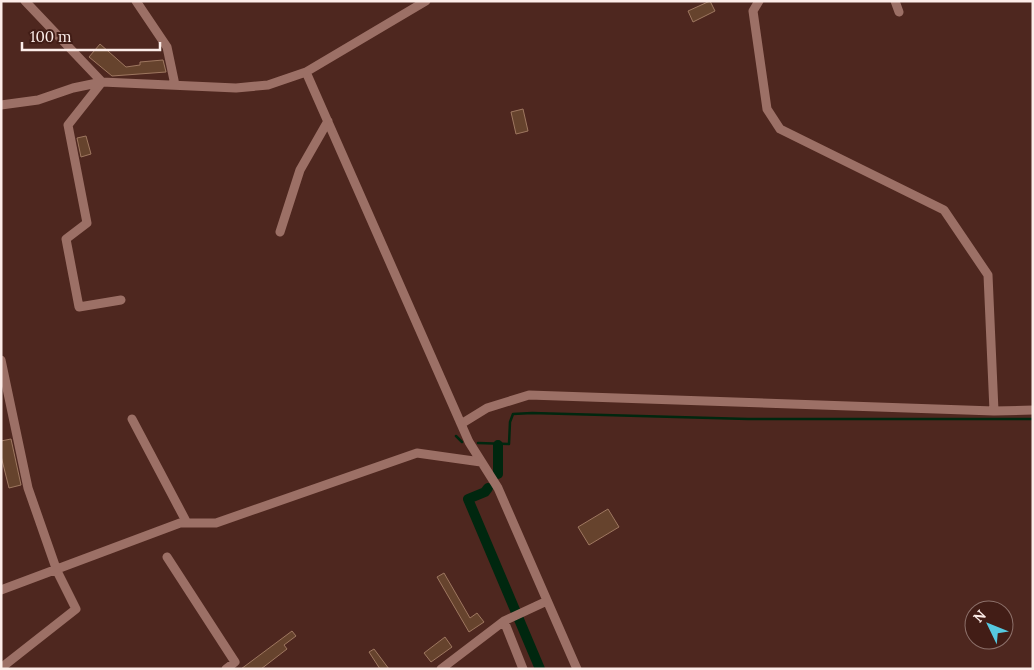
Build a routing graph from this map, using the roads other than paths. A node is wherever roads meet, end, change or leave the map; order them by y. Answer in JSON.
{"nodes":[{"id":1,"x":24,"y":1,"type":"edge"},
{"id":2,"x":136,"y":1,"type":"edge"},
{"id":3,"x":426,"y":1,"type":"edge"},
{"id":4,"x":759,"y":1,"type":"edge"},
{"id":5,"x":895,"y":1,"type":"edge"},
{"id":6,"x":899,"y":12,"type":"dead end"},
{"id":7,"x":306,"y":72,"type":"junction"},
{"id":8,"x":102,"y":82,"type":"junction"},
{"id":9,"x":175,"y":85,"type":"junction"},
{"id":10,"x":1,"y":105,"type":"edge"},
{"id":11,"x":328,"y":121,"type":"junction"},
{"id":12,"x":280,"y":232,"type":"dead end"},
{"id":13,"x":121,"y":300,"type":"dead end"},
{"id":14,"x":1,"y":360,"type":"edge"},
{"id":15,"x":1033,"y":410,"type":"edge"},
{"id":16,"x":994,"y":411,"type":"junction"},
{"id":17,"x":132,"y":419,"type":"dead end"},
{"id":18,"x":461,"y":424,"type":"junction"},
{"id":19,"x":482,"y":462,"type":"junction"},
{"id":20,"x":187,"y":523,"type":"junction"},
{"id":21,"x":167,"y":557,"type":"dead end"},
{"id":22,"x":57,"y":570,"type":"junction"},
{"id":23,"x":1,"y":590,"type":"edge"},
{"id":24,"x":547,"y":601,"type":"junction"},
{"id":25,"x":504,"y":620,"type":"junction"},
{"id":26,"x":1,"y":668,"type":"edge"},
{"id":27,"x":226,"y":669,"type":"edge"},
{"id":28,"x":441,"y":669,"type":"edge"},
{"id":29,"x":524,"y":669,"type":"edge"},
{"id":30,"x":576,"y":669,"type":"edge"}],
"edges":[{"from":1,"to":8,"type":"street"},
{"from":2,"to":9,"type":"street"},
{"from":3,"to":7,"type":"street"},
{"from":4,"to":16,"type":"street"},
{"from":5,"to":6,"type":"street"},
{"from":7,"to":9,"type":"street"},
{"from":7,"to":11,"type":"street"},
{"from":8,"to":9,"type":"street"},
{"from":8,"to":10,"type":"street"},
{"from":8,"to":13,"type":"street"},
{"from":11,"to":12,"type":"street"},
{"from":11,"to":18,"type":"street"},
{"from":14,"to":22,"type":"street"},
{"from":15,"to":16,"type":"street"},
{"from":16,"to":18,"type":"street"},
{"from":17,"to":20,"type":"street"},
{"from":18,"to":19,"type":"street"},
{"from":19,"to":20,"type":"street"},
{"from":19,"to":24,"type":"street"},
{"from":20,"to":22,"type":"street"},
{"from":21,"to":27,"type":"street"},
{"from":22,"to":23,"type":"street"},
{"from":22,"to":26,"type":"street"},
{"from":24,"to":25,"type":"street"},
{"from":24,"to":30,"type":"street"},
{"from":25,"to":28,"type":"street"},
{"from":25,"to":29,"type":"street"}]}
